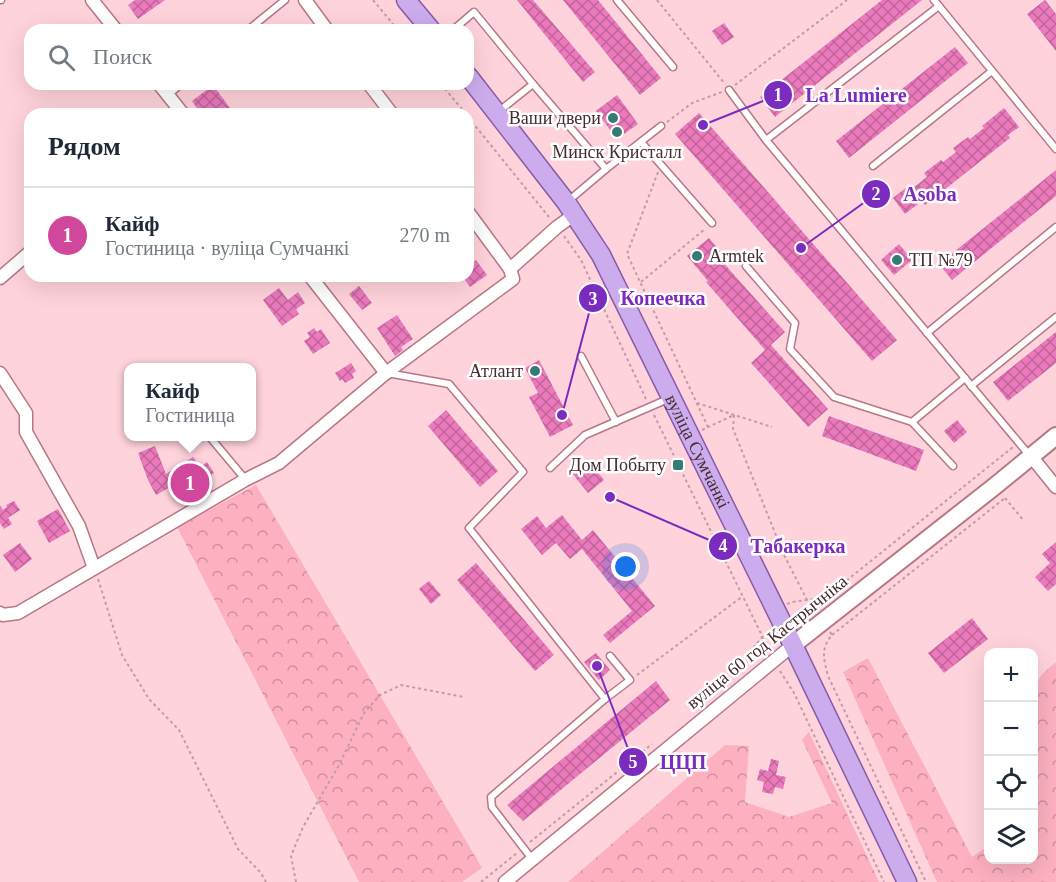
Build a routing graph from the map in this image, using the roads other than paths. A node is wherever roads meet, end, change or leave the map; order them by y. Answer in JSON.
{"nodes":[{"id":1,"x":92,"y":0,"type":"edge"},
{"id":2,"x":285,"y":0,"type":"edge"},
{"id":3,"x":305,"y":0,"type":"edge"},
{"id":4,"x":406,"y":0,"type":"edge"},
{"id":5,"x":617,"y":0,"type":"edge"},
{"id":6,"x":937,"y":3,"type":"edge"},
{"id":7,"x":111,"y":24,"type":"edge"},
{"id":8,"x":255,"y":24,"type":"edge"},
{"id":9,"x":323,"y":24,"type":"edge"},
{"id":10,"x":426,"y":24,"type":"edge"},
{"id":11,"x":460,"y":24,"type":"edge"},
{"id":12,"x":673,"y":67,"type":"dead end"},
{"id":13,"x":992,"y":71,"type":"junction"},
{"id":14,"x":474,"y":83,"type":"edge"},
{"id":15,"x":532,"y":84,"type":"junction"},
{"id":16,"x":164,"y":90,"type":"edge"},
{"id":17,"x":174,"y":90,"type":"edge"},
{"id":18,"x":374,"y":90,"type":"edge"},
{"id":19,"x":729,"y":90,"type":"road end"},
{"id":20,"x":168,"y":95,"type":"junction"},
{"id":21,"x":178,"y":108,"type":"edge"},
{"id":22,"x":387,"y":108,"type":"edge"},
{"id":23,"x":497,"y":112,"type":"junction"},
{"id":24,"x":661,"y":126,"type":"road end"},
{"id":25,"x":766,"y":140,"type":"junction"},
{"id":26,"x":641,"y":142,"type":"junction"},
{"id":27,"x":1056,"y":149,"type":"edge"},
{"id":28,"x":873,"y":166,"type":"dead end"},
{"id":29,"x":606,"y":169,"type":"junction"},
{"id":30,"x":570,"y":208,"type":"junction"},
{"id":31,"x":474,"y":220,"type":"edge"},
{"id":32,"x":712,"y":223,"type":"road end"},
{"id":33,"x":1056,"y":227,"type":"edge"},
{"id":34,"x":24,"y":257,"type":"edge"},
{"id":35,"x":746,"y":266,"type":"dead end"},
{"id":36,"x":510,"y":269,"type":"junction"},
{"id":37,"x":0,"y":278,"type":"edge"},
{"id":38,"x":315,"y":282,"type":"edge"},
{"id":39,"x":1056,"y":317,"type":"edge"},
{"id":40,"x":927,"y":333,"type":"junction"},
{"id":41,"x":581,"y":356,"type":"dead end"},
{"id":42,"x":0,"y":373,"type":"edge"},
{"id":43,"x":386,"y":373,"type":"junction"},
{"id":44,"x":965,"y":378,"type":"junction"},
{"id":45,"x":971,"y":386,"type":"junction"},
{"id":46,"x":671,"y":397,"type":"junction"},
{"id":47,"x":616,"y":422,"type":"junction"},
{"id":48,"x":912,"y":422,"type":"junction"},
{"id":49,"x":1056,"y":436,"type":"edge"},
{"id":50,"x":213,"y":441,"type":"edge"},
{"id":51,"x":1031,"y":456,"type":"junction"},
{"id":52,"x":953,"y":466,"type":"dead end"},
{"id":53,"x":550,"y":468,"type":"dead end"},
{"id":54,"x":245,"y":480,"type":"junction"},
{"id":55,"x":1056,"y":487,"type":"edge"},
{"id":56,"x":94,"y":568,"type":"junction"},
{"id":57,"x":0,"y":613,"type":"edge"},
{"id":58,"x":794,"y":645,"type":"junction"},
{"id":59,"x":610,"y":657,"type":"dead end"},
{"id":60,"x":605,"y":699,"type":"junction"},
{"id":61,"x":532,"y":859,"type":"junction"},
{"id":62,"x":505,"y":882,"type":"edge"},
{"id":63,"x":907,"y":882,"type":"edge"}],
"edges":[{"from":1,"to":7,"type":"street"},
{"from":2,"to":8,"type":"lane"},
{"from":3,"to":9,"type":"street"},
{"from":4,"to":10,"type":"main road"},
{"from":5,"to":12,"type":"lane"},
{"from":6,"to":13,"type":"lane"},
{"from":6,"to":25,"type":"lane"},
{"from":11,"to":15,"type":"lane"},
{"from":13,"to":27,"type":"lane"},
{"from":13,"to":28,"type":"lane"},
{"from":14,"to":23,"type":"main road","name":"вуліца Сумчанкі"},
{"from":15,"to":23,"type":"lane"},
{"from":15,"to":29,"type":"lane"},
{"from":16,"to":20,"type":"street"},
{"from":17,"to":20,"type":"lane"},
{"from":18,"to":22,"type":"street"},
{"from":19,"to":25,"type":"lane"},
{"from":20,"to":21,"type":"street"},
{"from":23,"to":30,"type":"main road","name":"вуліца Сумчанкі"},
{"from":24,"to":26,"type":"lane"},
{"from":25,"to":40,"type":"lane"},
{"from":26,"to":29,"type":"lane"},
{"from":26,"to":32,"type":"lane"},
{"from":29,"to":30,"type":"lane"},
{"from":30,"to":36,"type":"street"},
{"from":30,"to":46,"type":"main road","name":"вуліца Сумчанкі"},
{"from":31,"to":36,"type":"street"},
{"from":33,"to":40,"type":"lane"},
{"from":34,"to":37,"type":"street"},
{"from":35,"to":48,"type":"lane"},
{"from":36,"to":43,"type":"street"},
{"from":38,"to":43,"type":"street"},
{"from":39,"to":45,"type":"lane"},
{"from":40,"to":44,"type":"lane"},
{"from":41,"to":47,"type":"lane"},
{"from":42,"to":56,"type":"street"},
{"from":43,"to":54,"type":"street"},
{"from":43,"to":60,"type":"lane"},
{"from":44,"to":45,"type":"lane"},
{"from":44,"to":48,"type":"lane"},
{"from":45,"to":51,"type":"lane"},
{"from":46,"to":47,"type":"lane"},
{"from":46,"to":58,"type":"main road","name":"вуліца Сумчанкі"},
{"from":47,"to":53,"type":"lane"},
{"from":48,"to":52,"type":"lane"},
{"from":49,"to":51,"type":"street","name":"вуліца 60 год Кастрычніка"},
{"from":50,"to":54,"type":"lane"},
{"from":51,"to":55,"type":"street"},
{"from":51,"to":58,"type":"street","name":"вуліца 60 год Кастрычніка"},
{"from":54,"to":56,"type":"street"},
{"from":56,"to":57,"type":"street"},
{"from":58,"to":61,"type":"street","name":"вуліца 60 год Кастрычніка"},
{"from":58,"to":63,"type":"main road","name":"вуліца Сумчанкі"},
{"from":59,"to":60,"type":"lane"},
{"from":60,"to":61,"type":"lane"},
{"from":61,"to":62,"type":"street","name":"вуліца 60 год Кастрычніка"}]}
